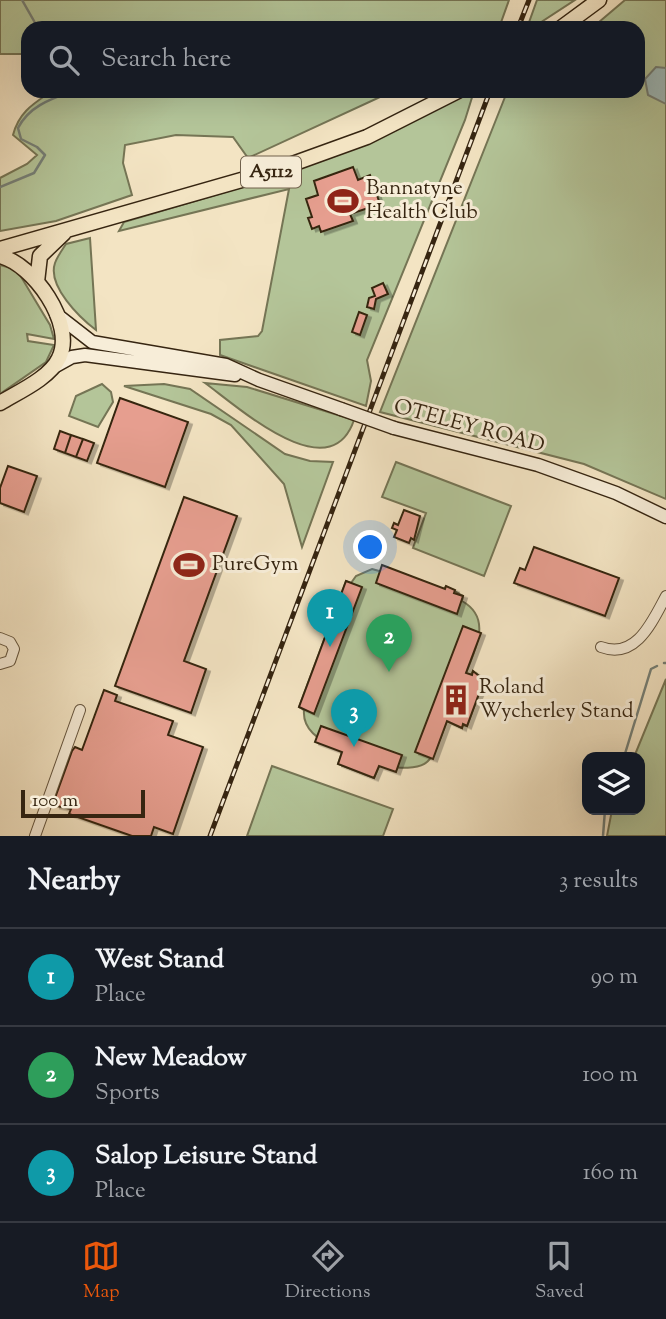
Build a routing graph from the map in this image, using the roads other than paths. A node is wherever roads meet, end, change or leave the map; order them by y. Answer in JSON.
{"nodes":[{"id":1,"x":599,"y":0,"type":"edge"},
{"id":2,"x":570,"y":21,"type":"edge"},
{"id":3,"x":444,"y":98,"type":"edge"},
{"id":4,"x":74,"y":228,"type":"junction"},
{"id":5,"x":0,"y":249,"type":"edge"},
{"id":6,"x":0,"y":256,"type":"edge"},
{"id":7,"x":37,"y":282,"type":"junction"},
{"id":8,"x":56,"y":313,"type":"junction"},
{"id":9,"x":54,"y":367,"type":"junction"},
{"id":10,"x":259,"y":380,"type":"junction"},
{"id":11,"x":0,"y":403,"type":"edge"},
{"id":12,"x":665,"y":518,"type":"edge"},
{"id":13,"x":666,"y":596,"type":"edge"},
{"id":14,"x":0,"y":638,"type":"edge"},
{"id":15,"x":601,"y":647,"type":"dead end"},
{"id":16,"x":0,"y":664,"type":"edge"},
{"id":17,"x":80,"y":710,"type":"dead end"},
{"id":18,"x":35,"y":836,"type":"edge"}],
"edges":[{"from":1,"to":2,"type":"main road"},
{"from":3,"to":4,"type":"main road","number":"A5112"},
{"from":4,"to":5,"type":"main road","number":"A5112"},
{"from":4,"to":7,"type":"main road","number":"A5112"},
{"from":6,"to":7,"type":"main road"},
{"from":7,"to":8,"type":"main road"},
{"from":8,"to":9,"type":"main road"},
{"from":8,"to":10,"type":"main road","name":"OTELEY ROAD"},
{"from":9,"to":10,"type":"main road","name":"OTELEY ROAD"},
{"from":9,"to":11,"type":"main road"},
{"from":10,"to":12,"type":"main road","name":"OTELEY ROAD","bridge":true},
{"from":13,"to":15,"type":"street"},
{"from":14,"to":16,"type":"street"},
{"from":17,"to":18,"type":"street"}]}
